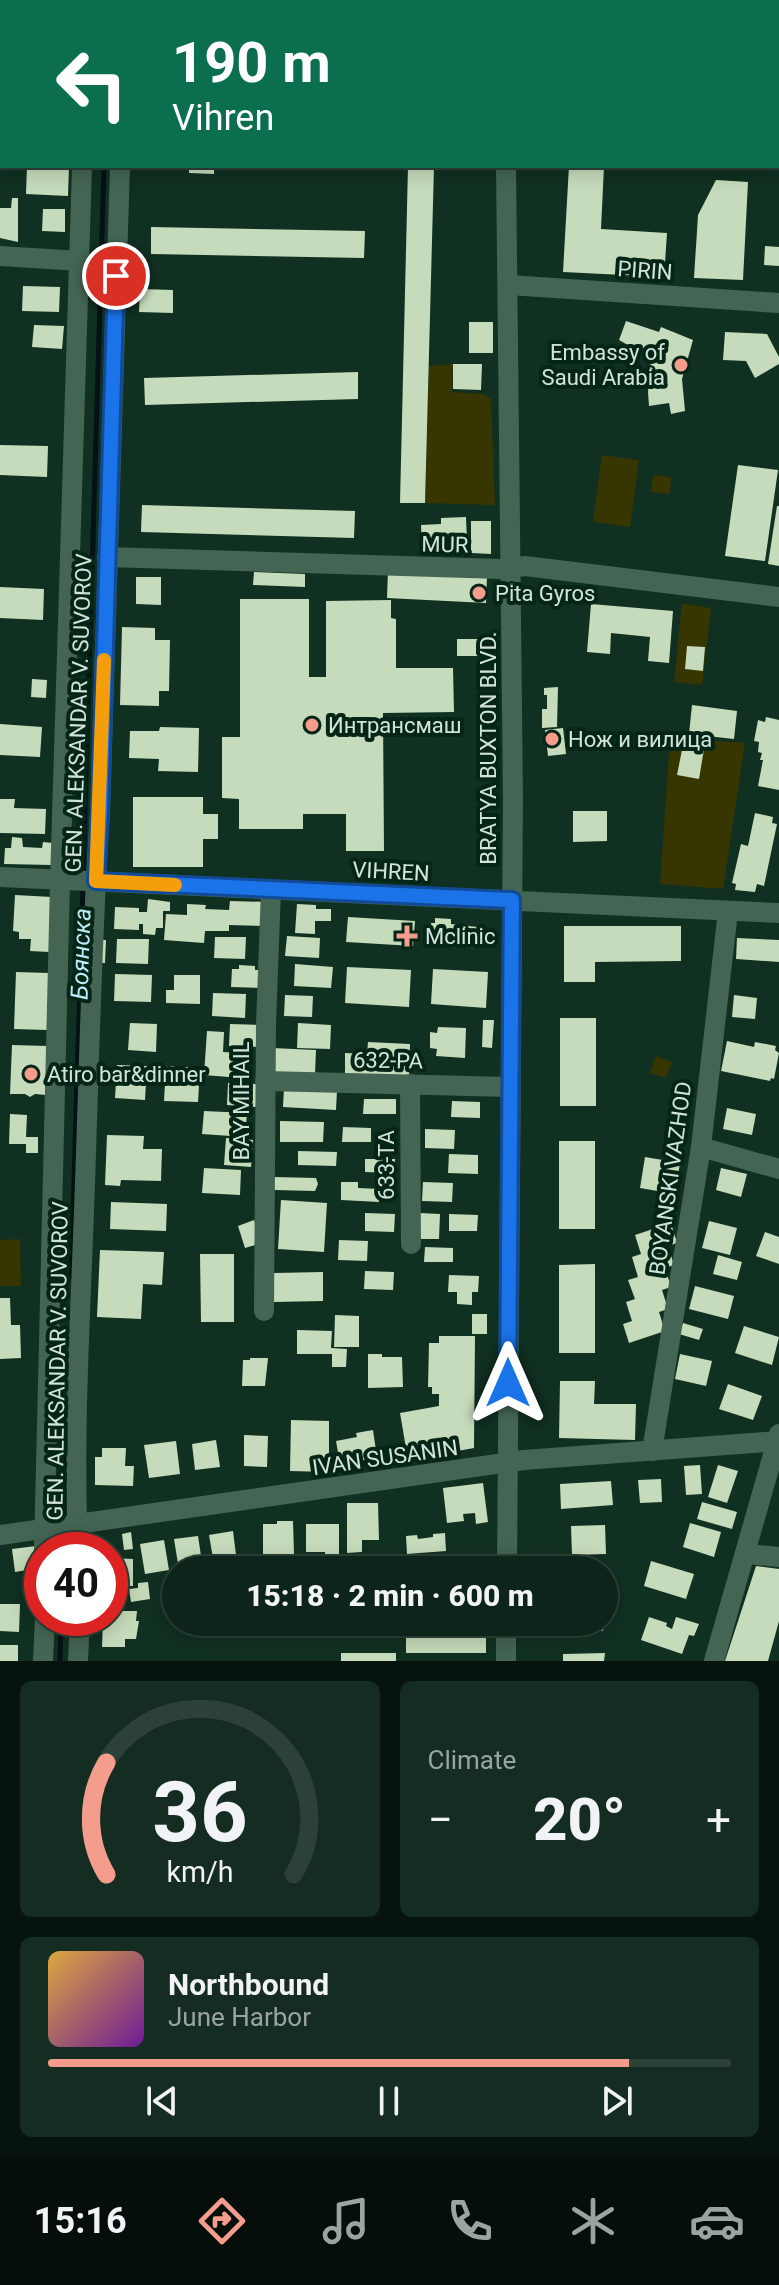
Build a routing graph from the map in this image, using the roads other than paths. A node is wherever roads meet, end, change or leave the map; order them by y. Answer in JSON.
{"nodes":[{"id":1,"x":82,"y":168,"type":"edge"},
{"id":2,"x":120,"y":168,"type":"edge"},
{"id":3,"x":506,"y":168,"type":"edge"},
{"id":4,"x":0,"y":256,"type":"edge"},
{"id":5,"x":80,"y":261,"type":"junction"},
{"id":6,"x":509,"y":285,"type":"junction"},
{"id":7,"x":779,"y":303,"type":"edge"},
{"id":8,"x":107,"y":557,"type":"junction"},
{"id":9,"x":511,"y":568,"type":"junction"},
{"id":10,"x":779,"y":597,"type":"edge"},
{"id":11,"x":0,"y":877,"type":"edge"},
{"id":12,"x":60,"y":881,"type":"junction"},
{"id":13,"x":96,"y":881,"type":"junction"},
{"id":14,"x":271,"y":890,"type":"junction"},
{"id":15,"x":512,"y":900,"type":"junction"},
{"id":16,"x":728,"y":911,"type":"junction"},
{"id":17,"x":779,"y":913,"type":"edge"},
{"id":18,"x":265,"y":1081,"type":"junction"},
{"id":19,"x":410,"y":1084,"type":"junction"},
{"id":20,"x":510,"y":1087,"type":"junction"},
{"id":21,"x":701,"y":1147,"type":"junction"},
{"id":22,"x":779,"y":1169,"type":"edge"},
{"id":23,"x":411,"y":1244,"type":"dead end"},
{"id":24,"x":264,"y":1311,"type":"dead end"},
{"id":25,"x":778,"y":1439,"type":"edge"},
{"id":26,"x":652,"y":1451,"type":"junction"},
{"id":27,"x":507,"y":1463,"type":"junction"},
{"id":28,"x":77,"y":1522,"type":"junction"},
{"id":29,"x":44,"y":1527,"type":"junction"},
{"id":30,"x":44,"y":1532,"type":"edge"},
{"id":31,"x":77,"y":1532,"type":"edge"},
{"id":32,"x":0,"y":1535,"type":"edge"},
{"id":33,"x":747,"y":1554,"type":"junction"},
{"id":34,"x":507,"y":1556,"type":"edge"},
{"id":35,"x":779,"y":1557,"type":"edge"},
{"id":36,"x":44,"y":1636,"type":"edge"},
{"id":37,"x":79,"y":1636,"type":"edge"},
{"id":38,"x":506,"y":1636,"type":"edge"},
{"id":39,"x":43,"y":1661,"type":"edge"},
{"id":40,"x":78,"y":1661,"type":"edge"},
{"id":41,"x":506,"y":1661,"type":"edge"},
{"id":42,"x":714,"y":1661,"type":"edge"}],
"edges":[{"from":1,"to":5,"type":"street","name":"GEN. ALEKSANDAR V. SUVOROV"},
{"from":2,"to":8,"type":"street","name":"GEN. ALEKSANDAR V. SUVOROV"},
{"from":3,"to":6,"type":"street","name":"BRATYA BUXTON BLVD."},
{"from":4,"to":5,"type":"street"},
{"from":5,"to":12,"type":"street","name":"GEN. ALEKSANDAR V. SUVOROV"},
{"from":6,"to":7,"type":"street","name":"PIRIN"},
{"from":6,"to":9,"type":"street","name":"BRATYA BUXTON BLVD."},
{"from":8,"to":9,"type":"street","name":"MUR"},
{"from":8,"to":13,"type":"street","name":"GEN. ALEKSANDAR V. SUVOROV"},
{"from":9,"to":10,"type":"street","name":"MUR"},
{"from":9,"to":15,"type":"street","name":"BRATYA BUXTON BLVD."},
{"from":11,"to":12,"type":"street","name":"VIHREN"},
{"from":12,"to":13,"type":"street","name":"VIHREN"},
{"from":12,"to":29,"type":"street","name":"GEN. ALEKSANDAR V. SUVOROV"},
{"from":13,"to":14,"type":"street","name":"VIHREN"},
{"from":13,"to":28,"type":"street","name":"GEN. ALEKSANDAR V. SUVOROV"},
{"from":14,"to":15,"type":"street","name":"VIHREN"},
{"from":14,"to":18,"type":"street","name":"BAY MIHAIL"},
{"from":15,"to":16,"type":"street","name":"VIHREN"},
{"from":15,"to":20,"type":"street","name":"BRATYA BUXTON BLVD."},
{"from":16,"to":17,"type":"street","name":"VIHREN"},
{"from":16,"to":21,"type":"street","name":"BOYANSKI VAZHOD"},
{"from":18,"to":19,"type":"street","name":"632-РА"},
{"from":18,"to":24,"type":"street","name":"BAY MIHAIL"},
{"from":19,"to":20,"type":"street","name":"632-РА"},
{"from":19,"to":23,"type":"street","name":"633-ТА"},
{"from":20,"to":27,"type":"street","name":"BRATYA BUXTON BLVD."},
{"from":21,"to":22,"type":"street"},
{"from":21,"to":26,"type":"street","name":"BOYANSKI VAZHOD"},
{"from":25,"to":26,"type":"street","name":"IVAN SUSANIN"},
{"from":25,"to":33,"type":"street"},
{"from":26,"to":27,"type":"street","name":"IVAN SUSANIN"},
{"from":27,"to":28,"type":"street","name":"IVAN SUSANIN"},
{"from":27,"to":34,"type":"street","name":"BRATYA BUXTON BLVD."},
{"from":28,"to":29,"type":"street","name":"IVAN SUSANIN"},
{"from":28,"to":31,"type":"street","name":"GEN. ALEKSANDAR V. SUVOROV"},
{"from":29,"to":30,"type":"street","name":"GEN. ALEKSANDAR V. SUVOROV"},
{"from":29,"to":32,"type":"street","name":"IVAN SUSANIN"},
{"from":33,"to":35,"type":"street"},
{"from":33,"to":42,"type":"street"},
{"from":36,"to":39,"type":"street"},
{"from":37,"to":40,"type":"street"},
{"from":38,"to":41,"type":"street"}]}
